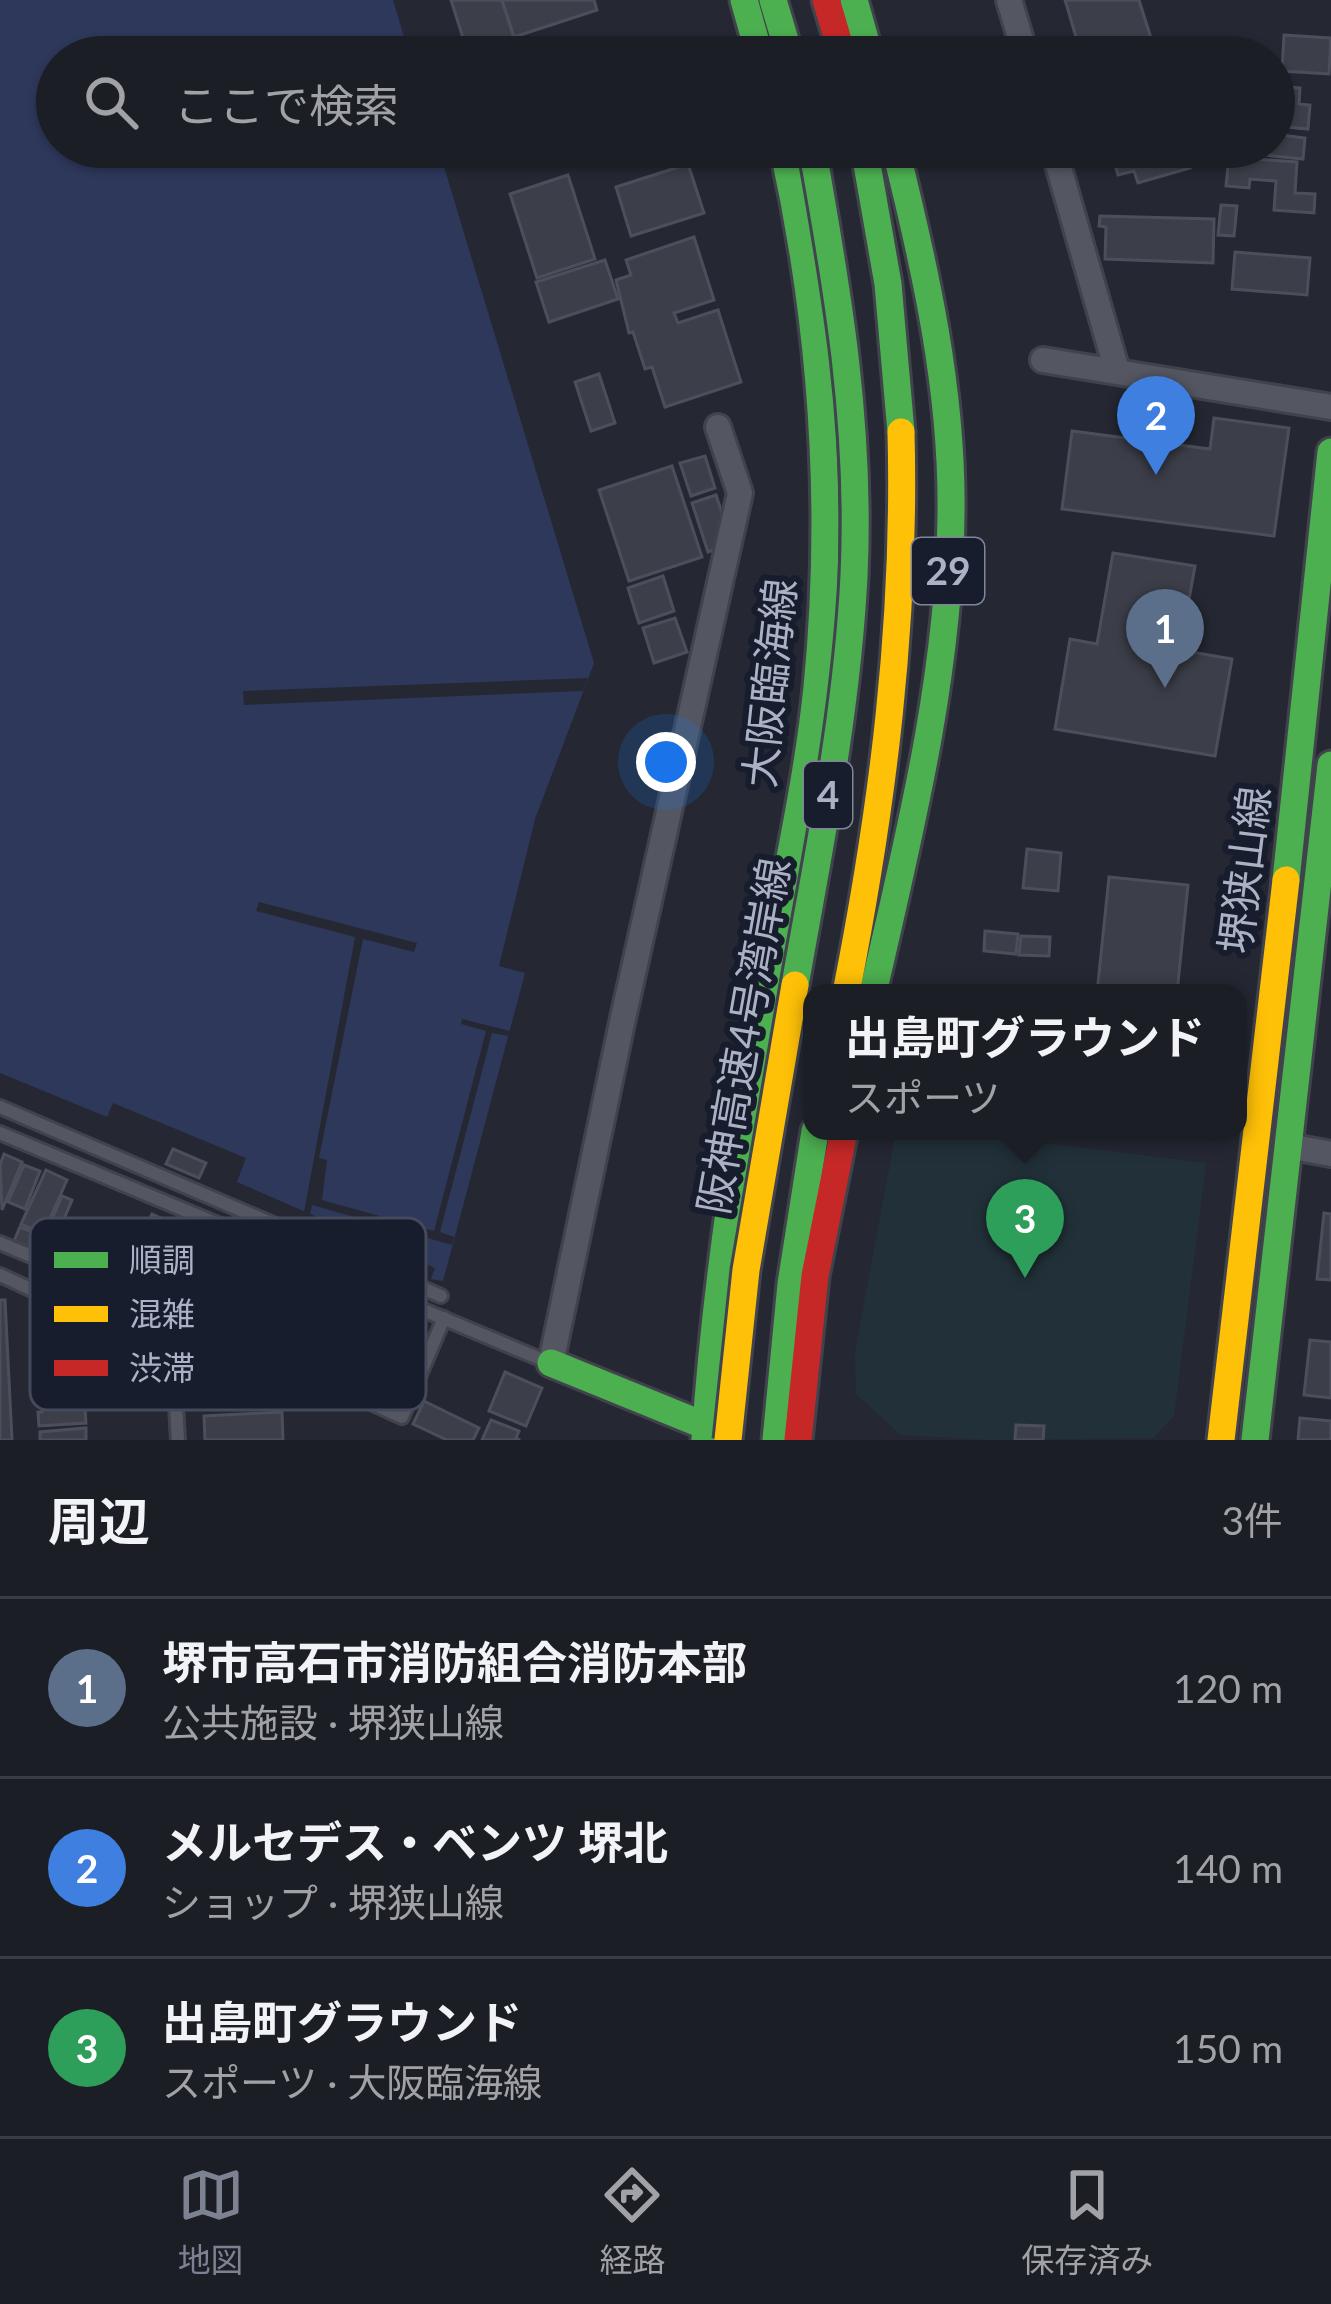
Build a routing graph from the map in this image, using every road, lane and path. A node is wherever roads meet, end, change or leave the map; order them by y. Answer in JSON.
{"nodes":[{"id":1,"x":744,"y":0,"type":"edge"},
{"id":2,"x":773,"y":0,"type":"edge"},
{"id":3,"x":826,"y":0,"type":"edge"},
{"id":4,"x":854,"y":0,"type":"edge"},
{"id":5,"x":1009,"y":0,"type":"edge"},
{"id":6,"x":754,"y":36,"type":"edge"},
{"id":7,"x":784,"y":36,"type":"edge"},
{"id":8,"x":837,"y":36,"type":"edge"},
{"id":9,"x":864,"y":36,"type":"edge"},
{"id":10,"x":1020,"y":36,"type":"edge"},
{"id":11,"x":788,"y":168,"type":"edge"},
{"id":12,"x":816,"y":168,"type":"edge"},
{"id":13,"x":869,"y":168,"type":"edge"},
{"id":14,"x":900,"y":168,"type":"edge"},
{"id":15,"x":1059,"y":168,"type":"edge"},
{"id":16,"x":1043,"y":360,"type":"dead end"},
{"id":17,"x":1117,"y":371,"type":"junction"},
{"id":18,"x":1331,"y":406,"type":"edge"},
{"id":19,"x":718,"y":427,"type":"dead end"},
{"id":20,"x":1331,"y":452,"type":"edge"},
{"id":21,"x":1300,"y":758,"type":"junction"},
{"id":22,"x":1331,"y":764,"type":"edge"},
{"id":23,"x":1295,"y":807,"type":"junction"},
{"id":24,"x":1328,"y":813,"type":"edge"},
{"id":25,"x":1321,"y":959,"type":"edge"},
{"id":26,"x":848,"y":984,"type":"edge"},
{"id":27,"x":875,"y":984,"type":"edge"},
{"id":28,"x":0,"y":1107,"type":"edge"},
{"id":29,"x":0,"y":1133,"type":"edge"},
{"id":30,"x":814,"y":1140,"type":"edge"},
{"id":31,"x":842,"y":1140,"type":"edge"},
{"id":32,"x":1288,"y":1146,"type":"junction"},
{"id":33,"x":1331,"y":1154,"type":"edge"},
{"id":34,"x":203,"y":1218,"type":"edge"},
{"id":35,"x":259,"y":1218,"type":"edge"},
{"id":36,"x":0,"y":1244,"type":"edge"},
{"id":37,"x":30,"y":1256,"type":"edge"},
{"id":38,"x":0,"y":1275,"type":"edge"},
{"id":39,"x":30,"y":1289,"type":"edge"},
{"id":40,"x":426,"y":1290,"type":"edge"},
{"id":41,"x":441,"y":1296,"type":"dead end"},
{"id":42,"x":426,"y":1311,"type":"edge"},
{"id":43,"x":444,"y":1318,"type":"junction"},
{"id":44,"x":426,"y":1360,"type":"edge"},
{"id":45,"x":551,"y":1363,"type":"junction"},
{"id":46,"x":176,"y":1410,"type":"edge"},
{"id":47,"x":713,"y":1436,"type":"edge"},
{"id":48,"x":178,"y":1440,"type":"edge"},
{"id":49,"x":740,"y":1440,"type":"edge"},
{"id":50,"x":776,"y":1440,"type":"edge"},
{"id":51,"x":798,"y":1440,"type":"edge"},
{"id":52,"x":1221,"y":1440,"type":"edge"},
{"id":53,"x":1255,"y":1440,"type":"edge"}],
"edges":[{"from":1,"to":6,"type":"main road"},
{"from":2,"to":7,"type":"main road"},
{"from":3,"to":8,"type":"main road"},
{"from":4,"to":9,"type":"main road"},
{"from":5,"to":10,"type":"street"},
{"from":11,"to":47,"type":"main road","name":"大阪臨海線"},
{"from":12,"to":47,"type":"main road","name":"阪神高速4号湾岸線","number":"4","bridge":true},
{"from":13,"to":26,"type":"main road","number":"4"},
{"from":14,"to":27,"type":"main road","number":"29"},
{"from":15,"to":17,"type":"street"},
{"from":16,"to":17,"type":"street"},
{"from":17,"to":18,"type":"street"},
{"from":19,"to":45,"type":"street"},
{"from":20,"to":21,"type":"main road","name":"堺狭山線"},
{"from":21,"to":22,"type":"main road"},
{"from":21,"to":23,"type":"main road","name":"堺狭山線"},
{"from":22,"to":24,"type":"main road","name":"堺狭山線"},
{"from":23,"to":24,"type":"main road"},
{"from":23,"to":52,"type":"main road","name":"堺狭山線"},
{"from":24,"to":25,"type":"main road","name":"堺狭山線"},
{"from":25,"to":32,"type":"main road","name":"堺狭山線"},
{"from":28,"to":35,"type":"lane"},
{"from":29,"to":34,"type":"lane"},
{"from":30,"to":50,"type":"main road","name":"阪神高速4号湾岸線"},
{"from":31,"to":51,"type":"main road"},
{"from":32,"to":33,"type":"street"},
{"from":32,"to":53,"type":"main road","name":"堺狭山線"},
{"from":36,"to":37,"type":"lane"},
{"from":38,"to":39,"type":"lane"},
{"from":40,"to":41,"type":"lane"},
{"from":42,"to":43,"type":"lane"},
{"from":43,"to":44,"type":"lane"},
{"from":43,"to":45,"type":"lane"},
{"from":45,"to":47,"type":"main road"},
{"from":46,"to":48,"type":"lane"},
{"from":47,"to":49,"type":"main road"}]}
